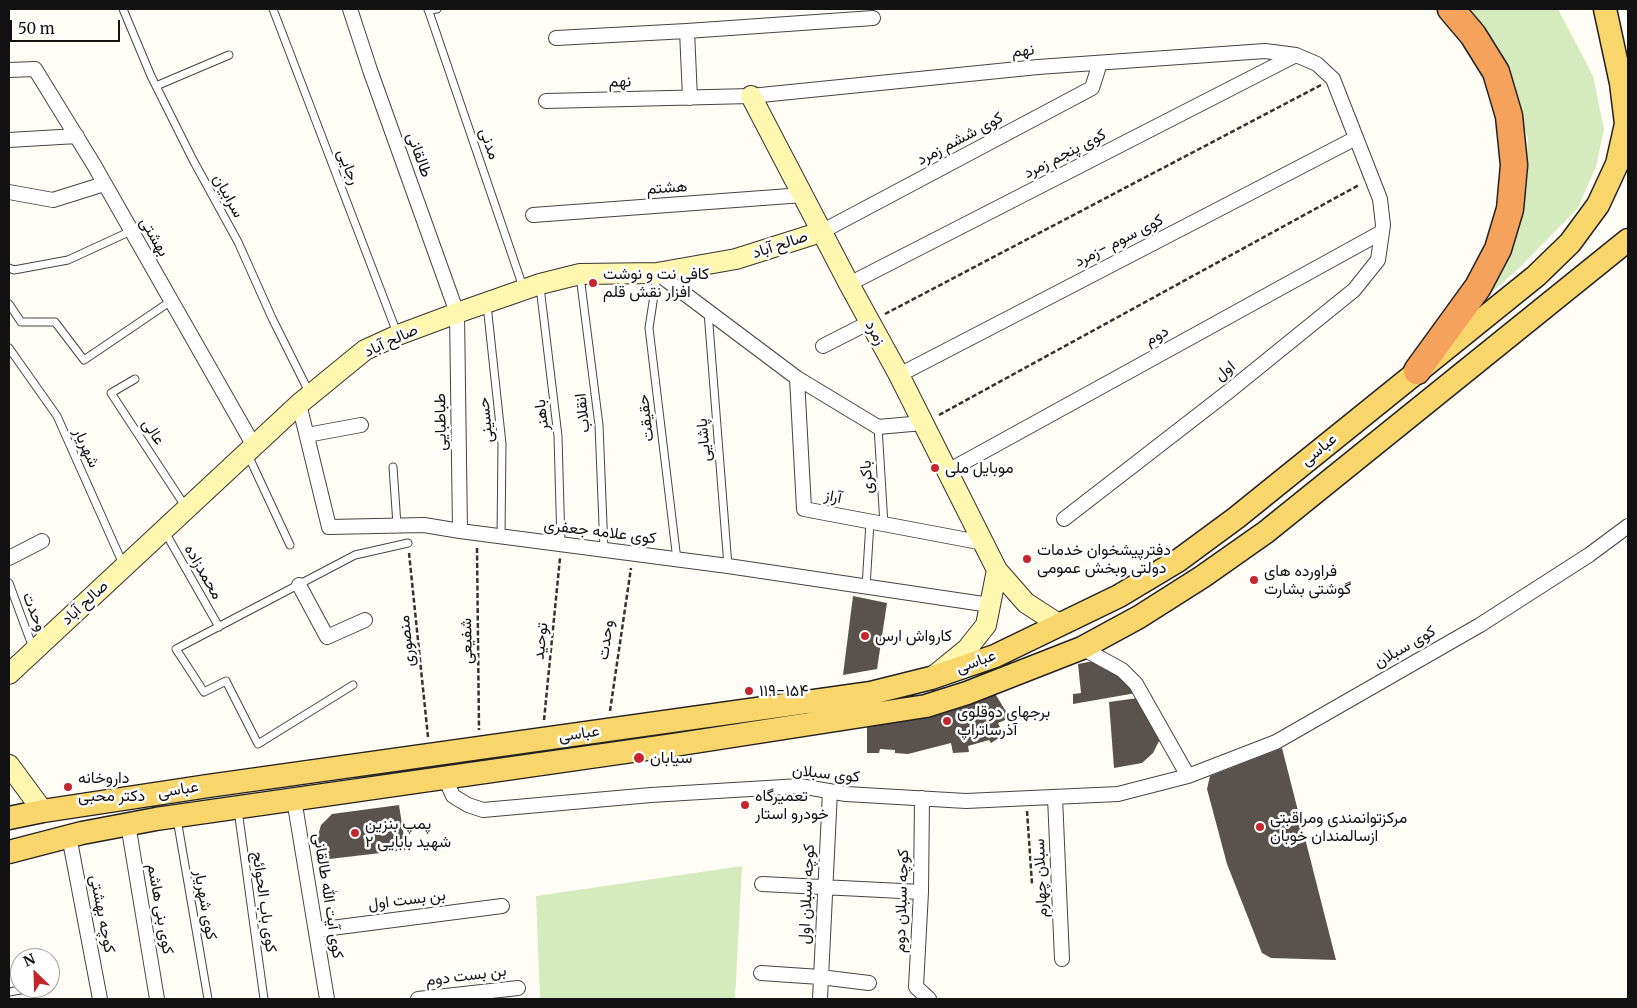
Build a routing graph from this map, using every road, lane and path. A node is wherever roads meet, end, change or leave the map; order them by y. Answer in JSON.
{"nodes":[{"id":1,"x":123,"y":9,"type":"edge"},
{"id":2,"x":273,"y":9,"type":"edge"},
{"id":3,"x":350,"y":9,"type":"edge"},
{"id":4,"x":437,"y":9,"type":"edge"},
{"id":5,"x":1451,"y":9,"type":"edge"},
{"id":6,"x":1605,"y":9,"type":"edge"},
{"id":7,"x":428,"y":10,"type":"edge"},
{"id":8,"x":873,"y":18,"type":"dead end"},
{"id":9,"x":687,"y":31,"type":"junction"},
{"id":10,"x":556,"y":38,"type":"dead end"},
{"id":11,"x":229,"y":55,"type":"dead end"},
{"id":12,"x":1296,"y":55,"type":"junction"},
{"id":13,"x":1100,"y":63,"type":"junction"},
{"id":14,"x":9,"y":70,"type":"edge"},
{"id":15,"x":1333,"y":79,"type":"junction"},
{"id":16,"x":156,"y":86,"type":"junction"},
{"id":17,"x":751,"y":96,"type":"junction"},
{"id":18,"x":690,"y":98,"type":"junction"},
{"id":19,"x":546,"y":101,"type":"dead end"},
{"id":20,"x":76,"y":136,"type":"junction"},
{"id":21,"x":1356,"y":138,"type":"junction"},
{"id":22,"x":9,"y":140,"type":"edge"},
{"id":23,"x":1372,"y":179,"type":"junction"},
{"id":24,"x":104,"y":184,"type":"junction"},
{"id":25,"x":9,"y":192,"type":"edge"},
{"id":26,"x":803,"y":196,"type":"junction"},
{"id":27,"x":533,"y":215,"type":"dead end"},
{"id":28,"x":131,"y":232,"type":"junction"},
{"id":29,"x":822,"y":232,"type":"junction"},
{"id":30,"x":1382,"y":232,"type":"junction"},
{"id":31,"x":1628,"y":240,"type":"edge"},
{"id":32,"x":9,"y":268,"type":"edge"},
{"id":33,"x":657,"y":273,"type":"junction"},
{"id":34,"x":580,"y":274,"type":"junction"},
{"id":35,"x":849,"y":284,"type":"junction"},
{"id":36,"x":532,"y":286,"type":"junction"},
{"id":37,"x":171,"y":301,"type":"junction"},
{"id":38,"x":487,"y":302,"type":"junction"},
{"id":39,"x":9,"y":304,"type":"edge"},
{"id":40,"x":708,"y":311,"type":"junction"},
{"id":41,"x":457,"y":312,"type":"junction"},
{"id":42,"x":870,"y":322,"type":"junction"},
{"id":43,"x":398,"y":335,"type":"junction"},
{"id":44,"x":823,"y":346,"type":"dead end"},
{"id":45,"x":9,"y":348,"type":"edge"},
{"id":46,"x":1417,"y":371,"type":"junction"},
{"id":47,"x":899,"y":375,"type":"junction"},
{"id":48,"x":797,"y":378,"type":"junction"},
{"id":49,"x":135,"y":379,"type":"dead end"},
{"id":50,"x":304,"y":400,"type":"junction"},
{"id":51,"x":923,"y":423,"type":"junction"},
{"id":52,"x":361,"y":425,"type":"dead end"},
{"id":53,"x":878,"y":427,"type":"junction"},
{"id":54,"x":307,"y":435,"type":"junction"},
{"id":55,"x":251,"y":449,"type":"junction"},
{"id":56,"x":393,"y":468,"type":"dead end"},
{"id":57,"x":948,"y":471,"type":"junction"},
{"id":58,"x":187,"y":508,"type":"junction"},
{"id":59,"x":1064,"y":519,"type":"dead end"},
{"id":60,"x":870,"y":522,"type":"junction"},
{"id":61,"x":884,"y":524,"type":"junction"},
{"id":62,"x":398,"y":525,"type":"junction"},
{"id":63,"x":1628,"y":526,"type":"edge"},
{"id":64,"x":163,"y":530,"type":"junction"},
{"id":65,"x":460,"y":532,"type":"junction"},
{"id":66,"x":476,"y":534,"type":"junction"},
{"id":67,"x":501,"y":537,"type":"junction"},
{"id":68,"x":42,"y":542,"type":"dead end"},
{"id":69,"x":408,"y":544,"type":"joint"},
{"id":70,"x":561,"y":544,"type":"junction"},
{"id":71,"x":984,"y":544,"type":"junction"},
{"id":72,"x":290,"y":545,"type":"dead end"},
{"id":73,"x":604,"y":550,"type":"junction"},
{"id":74,"x":633,"y":554,"type":"junction"},
{"id":75,"x":9,"y":558,"type":"edge"},
{"id":76,"x":676,"y":560,"type":"junction"},
{"id":77,"x":124,"y":566,"type":"junction"},
{"id":78,"x":728,"y":566,"type":"junction"},
{"id":79,"x":997,"y":570,"type":"junction"},
{"id":80,"x":9,"y":583,"type":"edge"},
{"id":81,"x":299,"y":585,"type":"junction"},
{"id":82,"x":866,"y":587,"type":"junction"},
{"id":83,"x":990,"y":605,"type":"junction"},
{"id":84,"x":365,"y":620,"type":"dead end"},
{"id":85,"x":1060,"y":625,"type":"junction"},
{"id":86,"x":219,"y":627,"type":"junction"},
{"id":87,"x":1082,"y":648,"type":"junction"},
{"id":88,"x":34,"y":650,"type":"junction"},
{"id":89,"x":9,"y":674,"type":"edge"},
{"id":90,"x":931,"y":678,"type":"junction"},
{"id":91,"x":353,"y":685,"type":"dead end"},
{"id":92,"x":670,"y":721,"type":"junction"},
{"id":93,"x":607,"y":730,"type":"junction"},
{"id":94,"x":542,"y":739,"type":"junction"},
{"id":95,"x":674,"y":745,"type":"junction"},
{"id":96,"x":480,"y":748,"type":"junction"},
{"id":97,"x":430,"y":755,"type":"junction"},
{"id":98,"x":9,"y":765,"type":"edge"},
{"id":99,"x":1188,"y":776,"type":"junction"},
{"id":100,"x":445,"y":778,"type":"junction"},
{"id":101,"x":208,"y":786,"type":"junction"},
{"id":102,"x":830,"y":791,"type":"junction"},
{"id":103,"x":1055,"y":797,"type":"junction"},
{"id":104,"x":922,"y":798,"type":"junction"},
{"id":105,"x":1026,"y":798,"type":"junction"},
{"id":106,"x":294,"y":799,"type":"junction"},
{"id":107,"x":238,"y":807,"type":"junction"},
{"id":108,"x":43,"y":811,"type":"junction"},
{"id":109,"x":211,"y":811,"type":"junction"},
{"id":110,"x":176,"y":816,"type":"junction"},
{"id":111,"x":9,"y":818,"type":"edge"},
{"id":112,"x":128,"y":824,"type":"junction"},
{"id":113,"x":69,"y":836,"type":"junction"},
{"id":114,"x":9,"y":852,"type":"edge"},
{"id":115,"x":762,"y":884,"type":"dead end"},
{"id":116,"x":1032,"y":884,"type":"dead end"},
{"id":117,"x":825,"y":887,"type":"junction"},
{"id":118,"x":921,"y":892,"type":"junction"},
{"id":119,"x":502,"y":906,"type":"dead end"},
{"id":120,"x":316,"y":930,"type":"junction"},
{"id":121,"x":1062,"y":959,"type":"dead end"},
{"id":122,"x":761,"y":973,"type":"dead end"},
{"id":123,"x":820,"y":976,"type":"junction"},
{"id":124,"x":869,"y":983,"type":"dead end"},
{"id":125,"x":518,"y":988,"type":"dead end"},
{"id":126,"x":100,"y":999,"type":"edge"},
{"id":127,"x":157,"y":999,"type":"edge"},
{"id":128,"x":208,"y":999,"type":"edge"},
{"id":129,"x":264,"y":999,"type":"edge"},
{"id":130,"x":327,"y":999,"type":"edge"},
{"id":131,"x":418,"y":999,"type":"edge"},
{"id":132,"x":820,"y":999,"type":"edge"},
{"id":133,"x":929,"y":999,"type":"edge"}],
"edges":[{"from":1,"to":16,"type":"lane","name":"سرابیان"},
{"from":2,"to":43,"type":"lane","name":"رجایی"},
{"from":3,"to":41,"type":"street","name":"طالقانی"},
{"from":4,"to":7,"type":"lane"},
{"from":5,"to":46,"type":"highway"},
{"from":6,"to":46,"type":"main road","name":"عباسى"},
{"from":7,"to":36,"type":"lane","name":"مدنی"},
{"from":8,"to":9,"type":"street"},
{"from":9,"to":10,"type":"street"},
{"from":9,"to":18,"type":"street"},
{"from":11,"to":16,"type":"lane"},
{"from":12,"to":13,"type":"street","name":"نهم"},
{"from":12,"to":15,"type":"street","name":"نهم"},
{"from":12,"to":35,"type":"street","name":"کوی پنجم زمرد"},
{"from":13,"to":17,"type":"street","name":"نهم"},
{"from":13,"to":29,"type":"street","name":"کوی ششم زمرد"},
{"from":14,"to":20,"type":"street","name":"بهشتی"},
{"from":15,"to":21,"type":"street","name":"نهم"},
{"from":15,"to":42,"type":"path"},
{"from":16,"to":50,"type":"lane","name":"سرابیان"},
{"from":17,"to":18,"type":"street","name":"نهم"},
{"from":17,"to":26,"type":"street","name":"زمرد"},
{"from":18,"to":19,"type":"street","name":"نهم"},
{"from":20,"to":22,"type":"street"},
{"from":20,"to":24,"type":"street","name":"بهشتی"},
{"from":21,"to":23,"type":"street","name":"نهم"},
{"from":21,"to":47,"type":"street","name":"کوی سوم -زمرد"},
{"from":23,"to":30,"type":"street","name":"نهم"},
{"from":23,"to":51,"type":"path"},
{"from":24,"to":25,"type":"street"},
{"from":24,"to":28,"type":"street","name":"بهشتی"},
{"from":26,"to":27,"type":"street","name":"هشتم"},
{"from":26,"to":29,"type":"street","name":"زمرد"},
{"from":28,"to":32,"type":"lane"},
{"from":28,"to":37,"type":"street","name":"بهشتی"},
{"from":29,"to":33,"type":"street","name":"صالح آباد"},
{"from":29,"to":35,"type":"street","name":"زمرد"},
{"from":30,"to":57,"type":"street","name":"دوم"},
{"from":30,"to":59,"type":"street","name":"اول"},
{"from":31,"to":87,"type":"main road","name":"عباسى"},
{"from":33,"to":34,"type":"street","name":"صالح آباد"},
{"from":33,"to":40,"type":"street"},
{"from":33,"to":76,"type":"lane","name":"حقیقت"},
{"from":34,"to":36,"type":"street","name":"صالح آباد"},
{"from":34,"to":73,"type":"lane","name":"انقلاب"},
{"from":35,"to":42,"type":"street","name":"زمرد"},
{"from":36,"to":38,"type":"street","name":"صالح آباد"},
{"from":36,"to":70,"type":"lane","name":"باهنر"},
{"from":37,"to":39,"type":"lane"},
{"from":37,"to":55,"type":"street","name":"بهشتی"},
{"from":38,"to":41,"type":"street","name":"صالح آباد"},
{"from":38,"to":67,"type":"lane","name":"حسینی"},
{"from":40,"to":48,"type":"street"},
{"from":40,"to":78,"type":"lane","name":"پاشایی"},
{"from":41,"to":43,"type":"street","name":"صالح آباد"},
{"from":41,"to":65,"type":"street","name":"طباطبایی"},
{"from":42,"to":44,"type":"street"},
{"from":42,"to":47,"type":"street","name":"زمرد"},
{"from":43,"to":50,"type":"street","name":"صالح آباد"},
{"from":45,"to":77,"type":"lane","name":"شهریار"},
{"from":46,"to":85,"type":"main road","name":"عباسى"},
{"from":47,"to":51,"type":"street","name":"زمرد"},
{"from":48,"to":53,"type":"street"},
{"from":48,"to":60,"type":"street","name":"آراز"},
{"from":49,"to":58,"type":"lane","name":"عالی"},
{"from":50,"to":54,"type":"street","name":"کوی علامه جعفری"},
{"from":50,"to":55,"type":"street","name":"صالح آباد"},
{"from":51,"to":53,"type":"street"},
{"from":51,"to":57,"type":"street","name":"زمرد"},
{"from":52,"to":54,"type":"street"},
{"from":53,"to":61,"type":"lane","name":"باکری"},
{"from":54,"to":62,"type":"street","name":"کوی علامه جعفری"},
{"from":55,"to":58,"type":"street","name":"صالح آباد"},
{"from":55,"to":72,"type":"lane"},
{"from":56,"to":62,"type":"lane"},
{"from":57,"to":71,"type":"street","name":"زمرد"},
{"from":58,"to":64,"type":"street","name":"صالح آباد"},
{"from":60,"to":61,"type":"street","name":"آراز"},
{"from":60,"to":82,"type":"lane"},
{"from":61,"to":71,"type":"street","name":"آراز"},
{"from":62,"to":65,"type":"street","name":"کوی علامه جعفری"},
{"from":63,"to":99,"type":"street","name":"کوی سبلان"},
{"from":64,"to":77,"type":"street","name":"صالح آباد"},
{"from":64,"to":86,"type":"lane","name":"محمدزاده"},
{"from":65,"to":66,"type":"street","name":"کوی علامه جعفری"},
{"from":66,"to":67,"type":"street","name":"کوی علامه جعفری"},
{"from":66,"to":96,"type":"path","name":"شفیعی"},
{"from":67,"to":70,"type":"street","name":"کوی علامه جعفری"},
{"from":68,"to":75,"type":"street"},
{"from":69,"to":81,"type":"lane"},
{"from":69,"to":97,"type":"path","name":"منصوری"},
{"from":70,"to":73,"type":"street","name":"کوی علامه جعفری"},
{"from":70,"to":94,"type":"path","name":"توحید"},
{"from":71,"to":79,"type":"street","name":"زمرد"},
{"from":73,"to":74,"type":"street","name":"کوی علامه جعفری"},
{"from":74,"to":76,"type":"street","name":"کوی علامه جعفری"},
{"from":74,"to":93,"type":"path","name":"وحدت"},
{"from":76,"to":78,"type":"street","name":"کوی علامه جعفری"},
{"from":77,"to":88,"type":"street","name":"صالح آباد"},
{"from":78,"to":82,"type":"street","name":"کوی علامه جعفری"},
{"from":79,"to":83,"type":"street"},
{"from":79,"to":85,"type":"street","name":"زمرد"},
{"from":80,"to":88,"type":"lane","name":"وحدت"},
{"from":81,"to":84,"type":"street"},
{"from":81,"to":86,"type":"lane"},
{"from":82,"to":83,"type":"street","name":"کوی علامه جعفری"},
{"from":83,"to":90,"type":"street"},
{"from":85,"to":90,"type":"main road","name":"عباسى"},
{"from":86,"to":91,"type":"lane"},
{"from":87,"to":95,"type":"main road","name":"عباسى"},
{"from":87,"to":99,"type":"street"},
{"from":88,"to":89,"type":"street","name":"صالح آباد"},
{"from":90,"to":92,"type":"main road","name":"عباسى"},
{"from":92,"to":93,"type":"main road","name":"عباسى"},
{"from":92,"to":95,"type":"main road"},
{"from":93,"to":94,"type":"main road","name":"عباسى"},
{"from":94,"to":96,"type":"main road","name":"عباسى"},
{"from":95,"to":100,"type":"main road","name":"عباسى"},
{"from":96,"to":97,"type":"main road","name":"عباسى"},
{"from":97,"to":101,"type":"main road","name":"عباسى"},
{"from":98,"to":108,"type":"street"},
{"from":99,"to":103,"type":"street","name":"کوی سبلان"},
{"from":100,"to":102,"type":"street","name":"کوی سبلان"},
{"from":100,"to":106,"type":"main road","name":"عباسى"},
{"from":101,"to":108,"type":"main road","name":"عباسى"},
{"from":101,"to":109,"type":"main road"},
{"from":102,"to":104,"type":"street","name":"کوی سبلان"},
{"from":102,"to":117,"type":"street","name":"کوچه سبلان اول"},
{"from":103,"to":105,"type":"street","name":"کوی سبلان"},
{"from":103,"to":121,"type":"street","name":"سبلان چهارم"},
{"from":104,"to":105,"type":"street","name":"کوی سبلان"},
{"from":104,"to":118,"type":"street","name":"کوچه سبلان دوم"},
{"from":105,"to":116,"type":"path"},
{"from":106,"to":107,"type":"main road","name":"عباسى"},
{"from":106,"to":120,"type":"street","name":"کوی آیت الله طالقانی"},
{"from":107,"to":109,"type":"main road","name":"عباسى"},
{"from":107,"to":129,"type":"lane","name":"کوی باب الحوائج"},
{"from":108,"to":111,"type":"main road","name":"عباسى"},
{"from":109,"to":110,"type":"main road","name":"عباسى"},
{"from":110,"to":112,"type":"main road","name":"عباسى"},
{"from":110,"to":128,"type":"lane","name":"کوی شهریار"},
{"from":112,"to":113,"type":"main road","name":"عباسى"},
{"from":112,"to":127,"type":"street","name":"کوی بنی هاشم"},
{"from":113,"to":114,"type":"main road","name":"عباسى"},
{"from":113,"to":126,"type":"street","name":"کوچه بهشتی"},
{"from":115,"to":117,"type":"street"},
{"from":117,"to":118,"type":"street"},
{"from":117,"to":123,"type":"street","name":"کوچه سبلان اول"},
{"from":118,"to":133,"type":"street","name":"کوچه سبلان دوم"},
{"from":119,"to":120,"type":"street","name":"بن بست اول"},
{"from":120,"to":130,"type":"street","name":"کوی آیت الله طالقانی"},
{"from":122,"to":123,"type":"street"},
{"from":123,"to":124,"type":"street"},
{"from":123,"to":132,"type":"street","name":"کوچه سبلان اول"},
{"from":125,"to":131,"type":"street","name":"بن بست دوم"}]}
